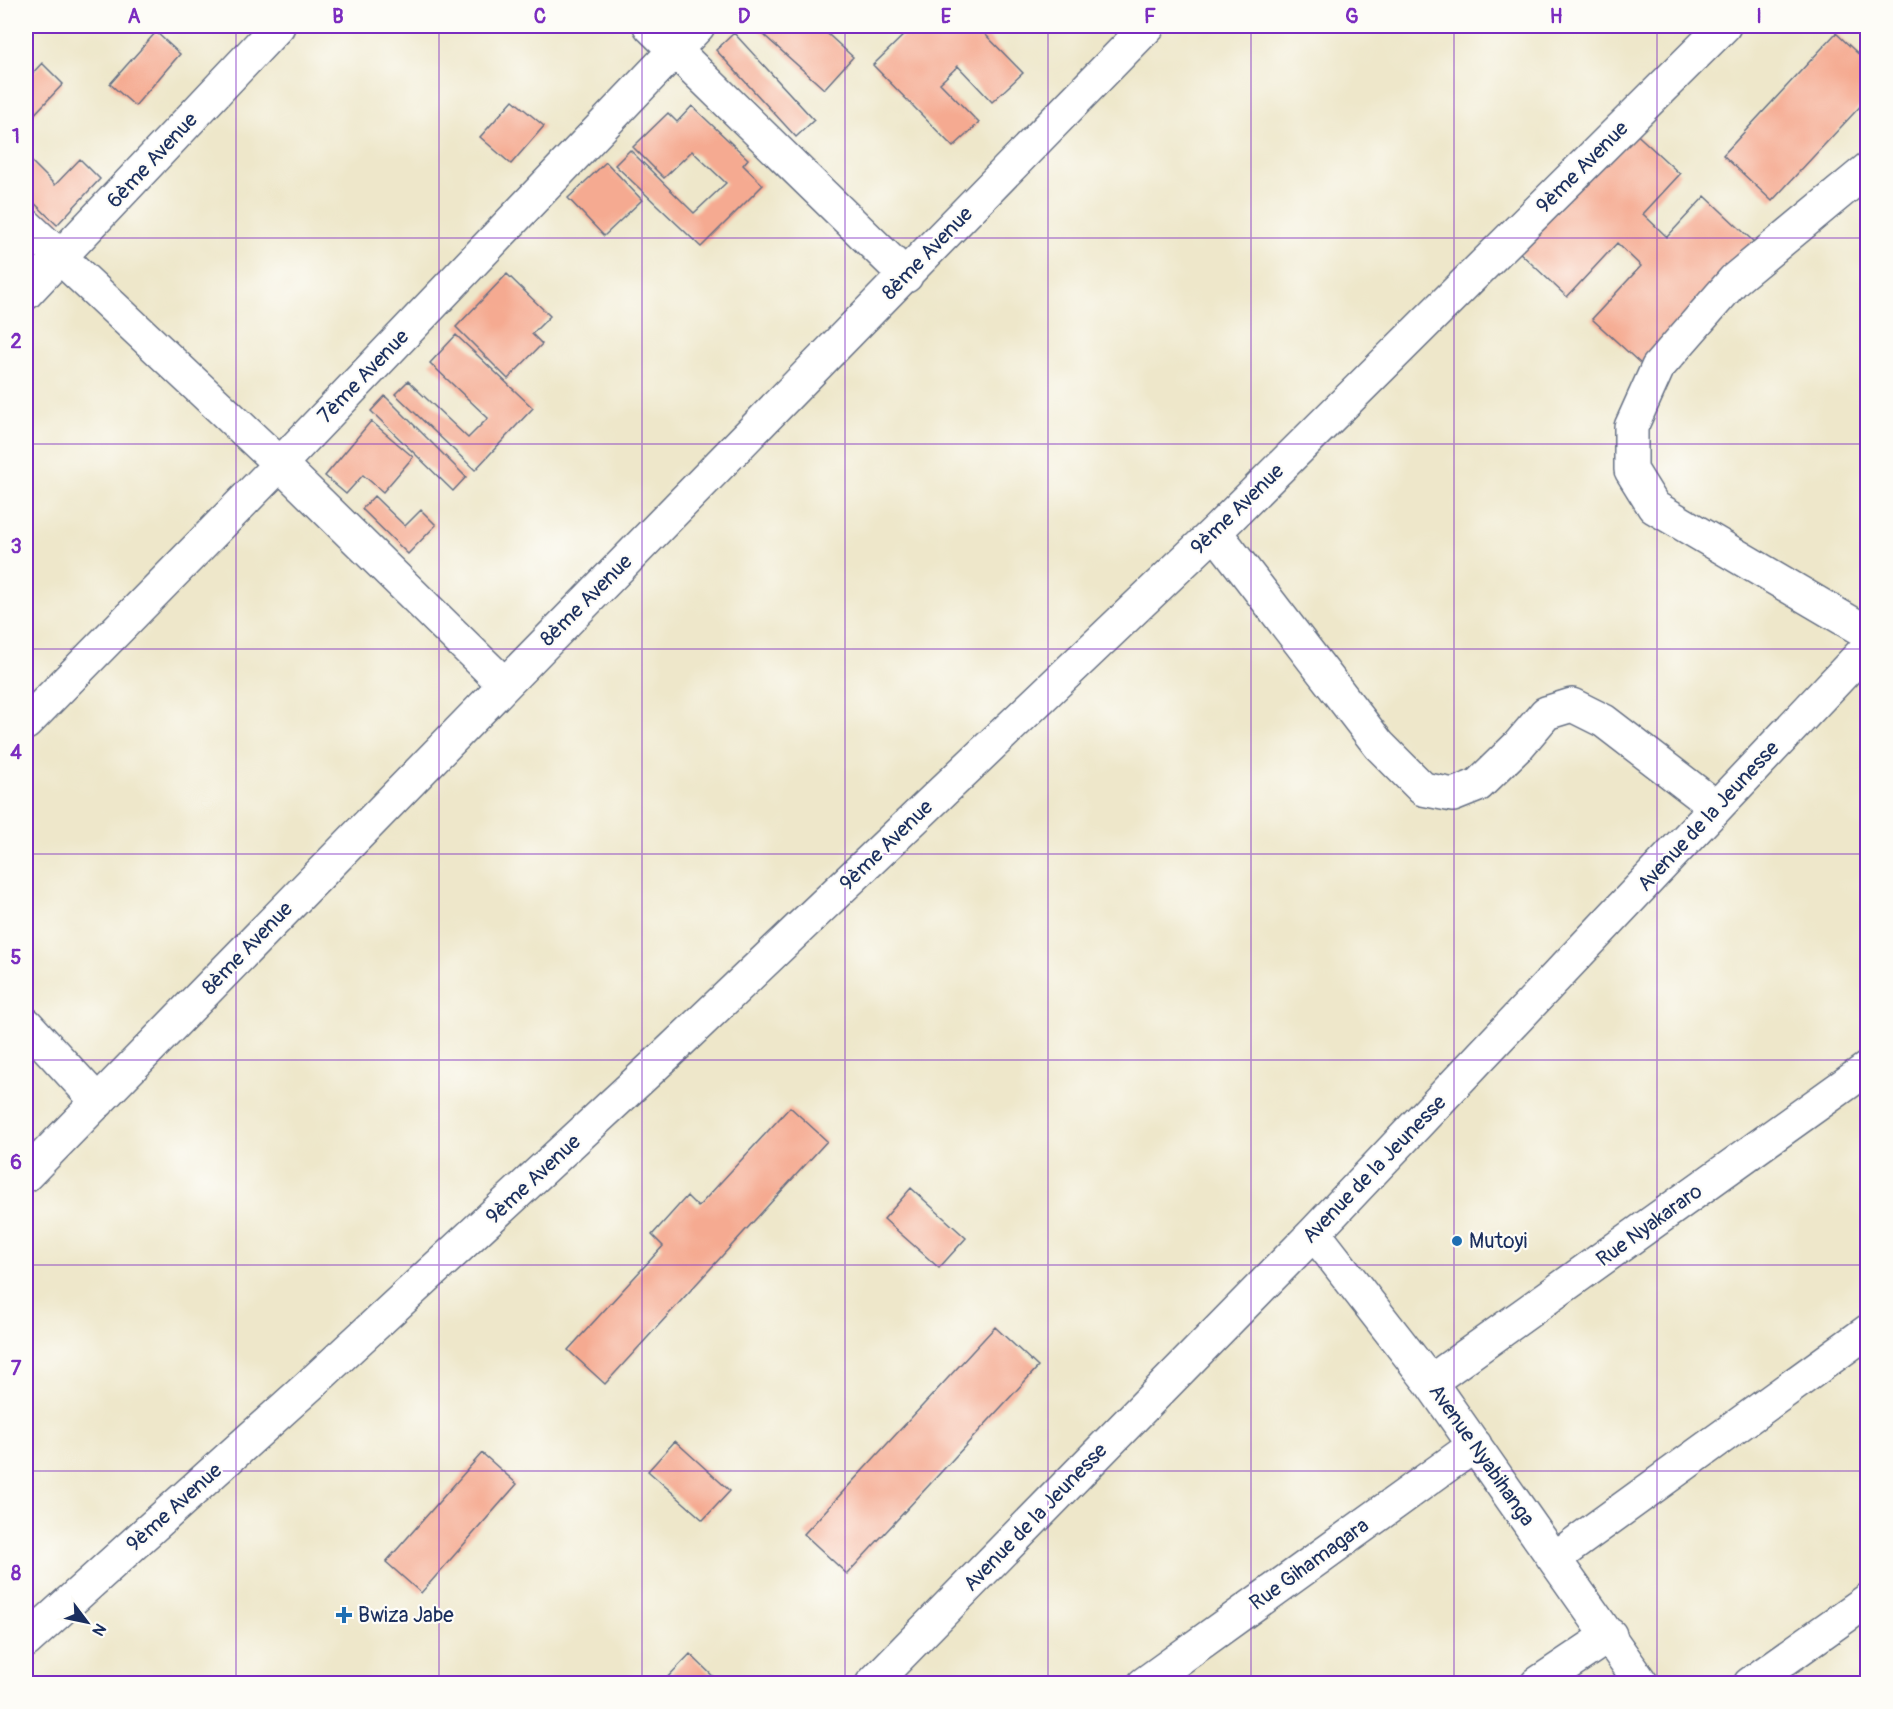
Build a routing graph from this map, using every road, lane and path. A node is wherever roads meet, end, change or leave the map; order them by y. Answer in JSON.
{"nodes":[{"id":1,"x":278,"y":26,"type":"edge"},
{"id":2,"x":650,"y":26,"type":"edge"},
{"id":3,"x":698,"y":26,"type":"edge"},
{"id":4,"x":1148,"y":26,"type":"edge"},
{"id":5,"x":1724,"y":26,"type":"edge"},
{"id":6,"x":675,"y":50,"type":"junction"},
{"id":7,"x":1868,"y":169,"type":"edge"},
{"id":8,"x":26,"y":225,"type":"edge"},
{"id":9,"x":61,"y":257,"type":"junction"},
{"id":10,"x":906,"y":276,"type":"junction"},
{"id":11,"x":26,"y":293,"type":"edge"},
{"id":12,"x":280,"y":464,"type":"junction"},
{"id":13,"x":1215,"y":532,"type":"junction"},
{"id":14,"x":1868,"y":633,"type":"edge"},
{"id":15,"x":1868,"y":647,"type":"edge"},
{"id":16,"x":504,"y":684,"type":"junction"},
{"id":17,"x":26,"y":723,"type":"edge"},
{"id":18,"x":1716,"y":807,"type":"junction"},
{"id":19,"x":26,"y":1024,"type":"edge"},
{"id":20,"x":1868,"y":1068,"type":"edge"},
{"id":21,"x":98,"y":1101,"type":"junction"},
{"id":22,"x":26,"y":1175,"type":"edge"},
{"id":23,"x":1314,"y":1233,"type":"junction"},
{"id":24,"x":1868,"y":1331,"type":"edge"},
{"id":25,"x":1430,"y":1382,"type":"junction"},
{"id":26,"x":1474,"y":1445,"type":"junction"},
{"id":27,"x":1556,"y":1558,"type":"junction"},
{"id":28,"x":1868,"y":1600,"type":"edge"},
{"id":29,"x":1610,"y":1635,"type":"junction"},
{"id":30,"x":26,"y":1641,"type":"edge"},
{"id":31,"x":872,"y":1683,"type":"edge"},
{"id":32,"x":1144,"y":1683,"type":"edge"},
{"id":33,"x":1537,"y":1683,"type":"edge"},
{"id":34,"x":1642,"y":1683,"type":"edge"},
{"id":35,"x":1750,"y":1683,"type":"edge"}],
"edges":[{"from":1,"to":9,"type":"street","name":"6ème Avenue"},
{"from":2,"to":6,"type":"street"},
{"from":3,"to":6,"type":"street","name":"7ème Avenue"},
{"from":4,"to":10,"type":"street","name":"8ème Avenue"},
{"from":5,"to":13,"type":"street","name":"9ème Avenue"},
{"from":6,"to":10,"type":"street"},
{"from":6,"to":12,"type":"street","name":"7ème Avenue"},
{"from":7,"to":14,"type":"street"},
{"from":8,"to":9,"type":"street"},
{"from":9,"to":11,"type":"street","name":"6ème Avenue"},
{"from":9,"to":12,"type":"street"},
{"from":10,"to":16,"type":"street","name":"8ème Avenue"},
{"from":12,"to":16,"type":"street"},
{"from":12,"to":17,"type":"street","name":"7ème Avenue"},
{"from":13,"to":18,"type":"street"},
{"from":13,"to":30,"type":"street","name":"9ème Avenue"},
{"from":15,"to":18,"type":"street","name":"Avenue de la Jeunesse"},
{"from":16,"to":21,"type":"street","name":"8ème Avenue"},
{"from":18,"to":23,"type":"street","name":"Avenue de la Jeunesse"},
{"from":19,"to":21,"type":"street"},
{"from":20,"to":25,"type":"street","name":"Rue Nyakararo"},
{"from":21,"to":22,"type":"street","name":"8ème Avenue"},
{"from":23,"to":25,"type":"street","name":"Avenue Nyabihanga"},
{"from":23,"to":31,"type":"street","name":"Avenue de la Jeunesse"},
{"from":24,"to":27,"type":"street"},
{"from":25,"to":26,"type":"street","name":"Avenue Nyabihanga"},
{"from":26,"to":27,"type":"street","name":"Avenue Nyabihanga"},
{"from":26,"to":32,"type":"street","name":"Rue Gihamagara"},
{"from":27,"to":29,"type":"street","name":"Avenue Nyabihanga"},
{"from":28,"to":35,"type":"street"},
{"from":29,"to":33,"type":"street"},
{"from":29,"to":34,"type":"street","name":"Avenue Nyabihanga"}]}
